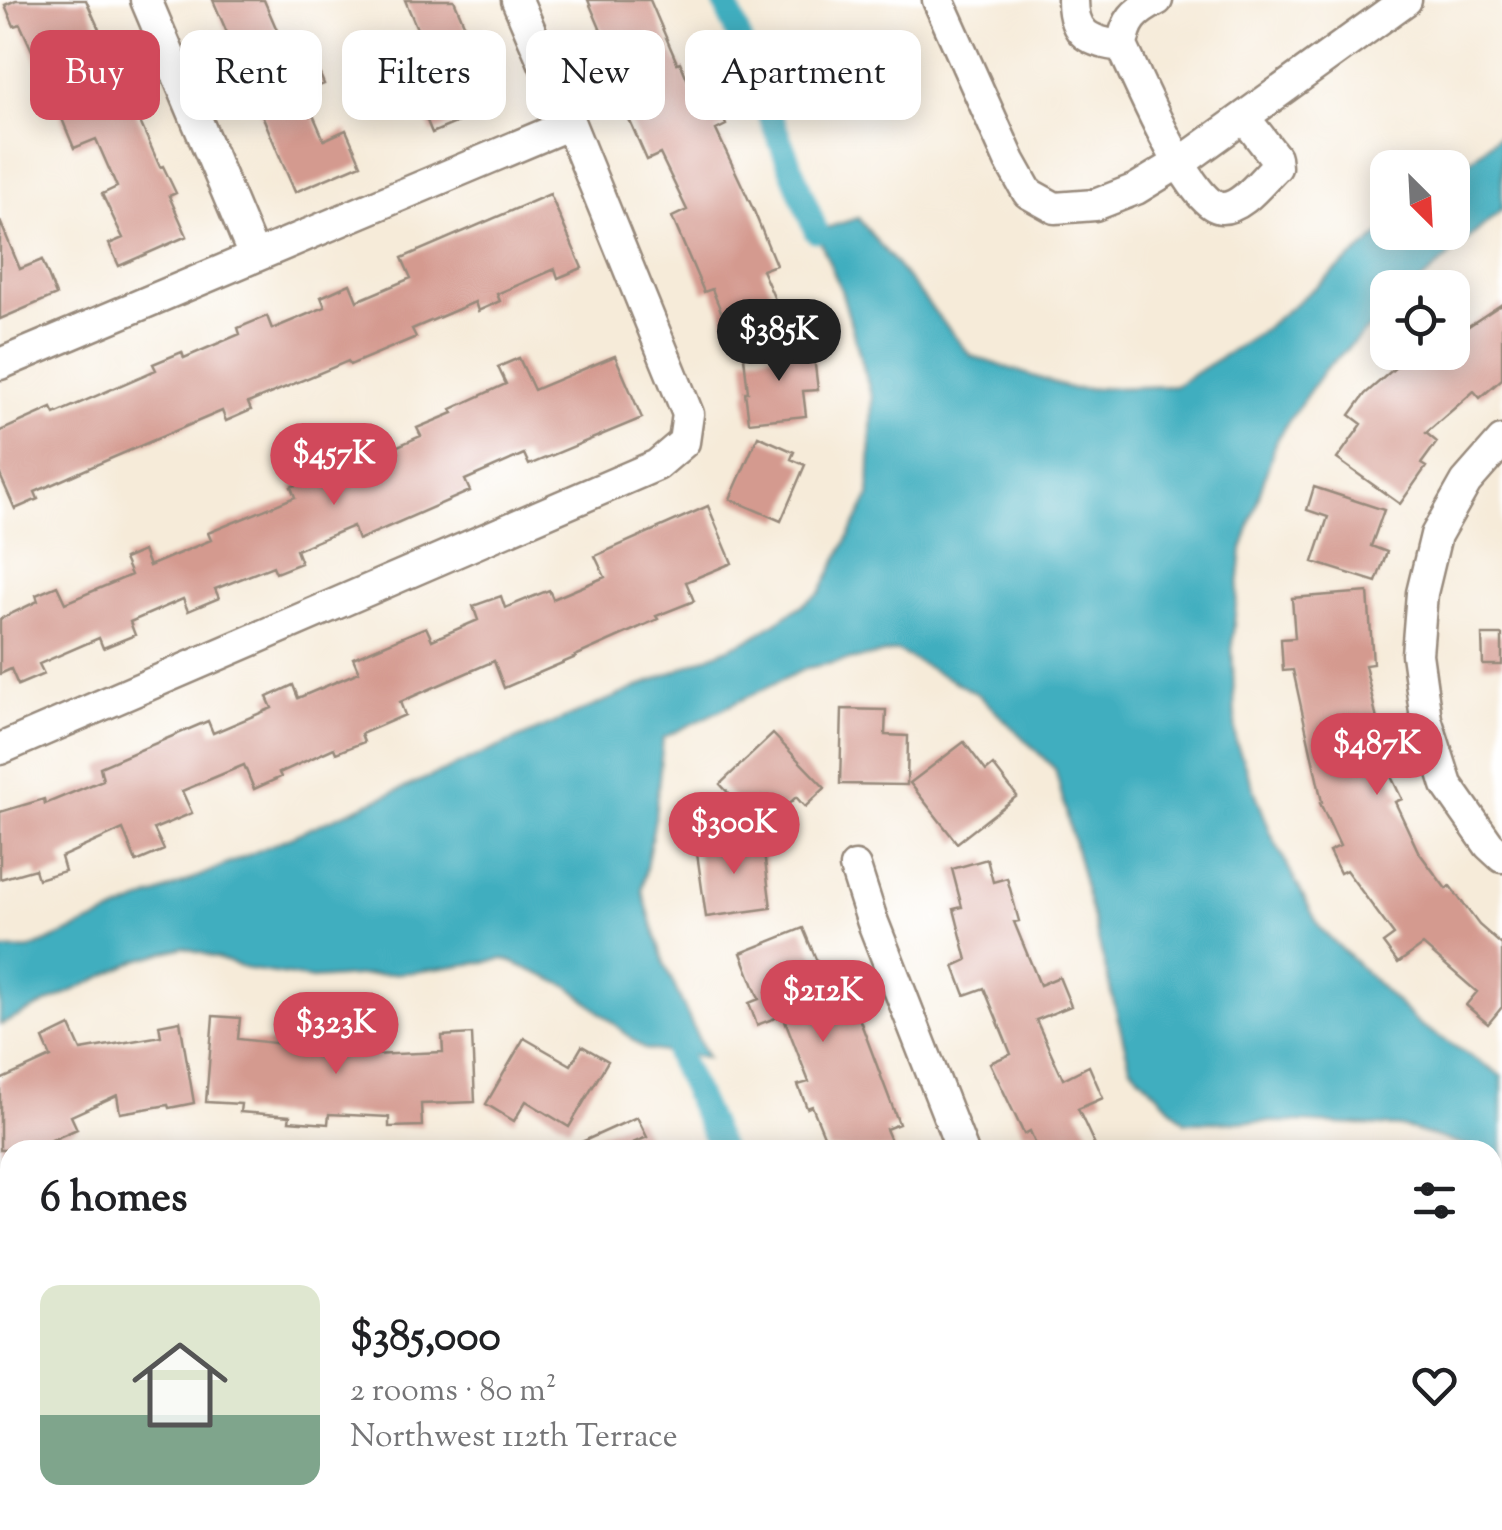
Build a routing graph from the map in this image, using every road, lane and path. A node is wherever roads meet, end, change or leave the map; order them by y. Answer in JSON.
{"nodes":[{"id":1,"x":146,"y":0,"type":"edge"},
{"id":2,"x":517,"y":0,"type":"edge"},
{"id":3,"x":938,"y":0,"type":"edge"},
{"id":4,"x":1074,"y":0,"type":"edge"},
{"id":5,"x":1157,"y":0,"type":"edge"},
{"id":6,"x":1406,"y":0,"type":"edge"},
{"id":7,"x":1122,"y":46,"type":"junction"},
{"id":8,"x":1244,"y":117,"type":"junction"},
{"id":9,"x":570,"y":124,"type":"junction"},
{"id":10,"x":1178,"y":164,"type":"junction"},
{"id":11,"x":254,"y":256,"type":"junction"},
{"id":12,"x":0,"y":364,"type":"edge"},
{"id":13,"x":1502,"y":441,"type":"edge"},
{"id":14,"x":0,"y":748,"type":"edge"},
{"id":15,"x":1502,"y":857,"type":"edge"},
{"id":16,"x":855,"y":867,"type":"dead end"},
{"id":17,"x":958,"y":1140,"type":"edge"}],
"edges":[{"from":1,"to":11,"type":"street"},
{"from":2,"to":9,"type":"street"},
{"from":3,"to":10,"type":"street"},
{"from":4,"to":7,"type":"street"},
{"from":5,"to":7,"type":"street"},
{"from":6,"to":8,"type":"street"},
{"from":7,"to":10,"type":"street"},
{"from":8,"to":10,"type":"street"},
{"from":8,"to":10,"type":"street"},
{"from":9,"to":11,"type":"street"},
{"from":9,"to":14,"type":"street"},
{"from":11,"to":12,"type":"street"},
{"from":13,"to":15,"type":"street"},
{"from":16,"to":17,"type":"street"}]}
